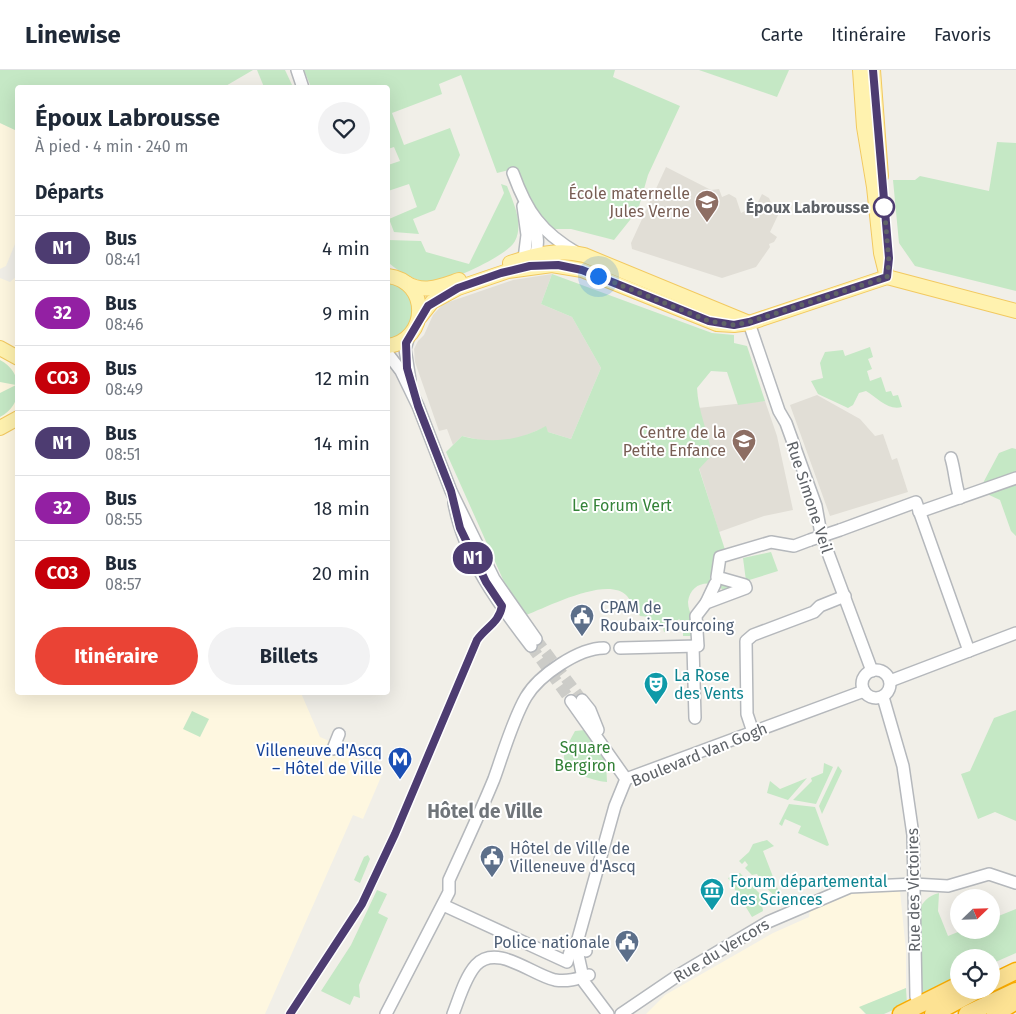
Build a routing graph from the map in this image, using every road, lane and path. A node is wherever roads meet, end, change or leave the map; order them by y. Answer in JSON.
{"nodes":[{"id":1,"x":297,"y":70,"type":"edge"},
{"id":2,"x":860,"y":70,"type":"edge"},
{"id":3,"x":873,"y":70,"type":"edge"},
{"id":4,"x":302,"y":85,"type":"edge"},
{"id":5,"x":513,"y":174,"type":"dead end"},
{"id":6,"x":520,"y":194,"type":"junction"},
{"id":7,"x":532,"y":214,"type":"junction"},
{"id":8,"x":578,"y":253,"type":"junction"},
{"id":9,"x":528,"y":260,"type":"junction"},
{"id":10,"x":394,"y":277,"type":"edge"},
{"id":11,"x":887,"y":277,"type":"junction"},
{"id":12,"x":1016,"y":311,"type":"edge"},
{"id":13,"x":420,"y":317,"type":"junction"},
{"id":14,"x":749,"y":322,"type":"junction"},
{"id":15,"x":410,"y":336,"type":"junction"},
{"id":16,"x":390,"y":345,"type":"edge"},
{"id":17,"x":0,"y":348,"type":"edge"},
{"id":18,"x":15,"y":356,"type":"edge"},
{"id":19,"x":390,"y":357,"type":"edge"},
{"id":20,"x":418,"y":406,"type":"junction"},
{"id":21,"x":15,"y":420,"type":"edge"},
{"id":22,"x":0,"y":428,"type":"edge"},
{"id":23,"x":951,"y":458,"type":"dead end"},
{"id":24,"x":1016,"y":478,"type":"edge"},
{"id":25,"x":960,"y":498,"type":"junction"},
{"id":26,"x":919,"y":512,"type":"junction"},
{"id":27,"x":716,"y":581,"type":"junction"},
{"id":28,"x":845,"y":596,"type":"junction"},
{"id":29,"x":706,"y":602,"type":"junction"},
{"id":30,"x":1016,"y":633,"type":"edge"},
{"id":31,"x":533,"y":642,"type":"tunnel mouth"},
{"id":32,"x":693,"y":646,"type":"junction"},
{"id":33,"x":604,"y":648,"type":"dead end"},
{"id":34,"x":625,"y":648,"type":"dead end"},
{"id":35,"x":969,"y":652,"type":"junction"},
{"id":36,"x":872,"y":671,"type":"junction"},
{"id":37,"x":890,"y":681,"type":"junction"},
{"id":38,"x":864,"y":691,"type":"junction"},
{"id":39,"x":883,"y":697,"type":"junction"},
{"id":40,"x":577,"y":700,"type":"tunnel mouth"},
{"id":41,"x":695,"y":718,"type":"dead end"},
{"id":42,"x":753,"y":732,"type":"junction"},
{"id":43,"x":339,"y":734,"type":"dead end"},
{"id":44,"x":333,"y":749,"type":"dead end"},
{"id":45,"x":626,"y":779,"type":"junction"},
{"id":46,"x":1016,"y":883,"type":"edge"},
{"id":47,"x":914,"y":884,"type":"junction"},
{"id":48,"x":443,"y":905,"type":"junction"},
{"id":49,"x":582,"y":949,"type":"junction"},
{"id":50,"x":1016,"y":959,"type":"edge"},
{"id":51,"x":1000,"y":966,"type":"edge"},
{"id":52,"x":1016,"y":971,"type":"edge"},
{"id":53,"x":586,"y":976,"type":"junction"},
{"id":54,"x":1000,"y":979,"type":"edge"},
{"id":55,"x":950,"y":990,"type":"edge"},
{"id":56,"x":1016,"y":991,"type":"edge"},
{"id":57,"x":916,"y":997,"type":"dead end"},
{"id":58,"x":961,"y":999,"type":"edge"},
{"id":59,"x":1006,"y":1007,"type":"edge"},
{"id":60,"x":386,"y":1014,"type":"edge"},
{"id":61,"x":453,"y":1014,"type":"edge"},
{"id":62,"x":608,"y":1014,"type":"edge"},
{"id":63,"x":619,"y":1014,"type":"edge"},
{"id":64,"x":901,"y":1014,"type":"edge"},
{"id":65,"x":933,"y":1014,"type":"edge"},
{"id":66,"x":967,"y":1014,"type":"edge"},
{"id":67,"x":991,"y":1014,"type":"edge"}],
"edges":[{"from":1,"to":4,"type":"street"},
{"from":2,"to":11,"type":"main road"},
{"from":3,"to":11,"type":"main road"},
{"from":5,"to":6,"type":"street"},
{"from":6,"to":7,"type":"street"},
{"from":6,"to":9,"type":"street"},
{"from":7,"to":8,"type":"street"},
{"from":7,"to":9,"type":"street"},
{"from":8,"to":9,"type":"main road"},
{"from":8,"to":14,"type":"main road"},
{"from":9,"to":10,"type":"main road"},
{"from":9,"to":13,"type":"main road"},
{"from":9,"to":14,"type":"main road"},
{"from":10,"to":13,"type":"main road"},
{"from":11,"to":12,"type":"main road"},
{"from":11,"to":14,"type":"main road"},
{"from":13,"to":15,"type":"main road"},
{"from":14,"to":28,"type":"street","name":"Rue Simone Veil"},
{"from":15,"to":16,"type":"main road"},
{"from":15,"to":20,"type":"street"},
{"from":17,"to":18,"type":"main road"},
{"from":19,"to":20,"type":"street"},
{"from":20,"to":31,"type":"street"},
{"from":21,"to":22,"type":"main road"},
{"from":23,"to":25,"type":"street"},
{"from":24,"to":25,"type":"street"},
{"from":25,"to":26,"type":"street"},
{"from":26,"to":27,"type":"street","bridge":true},
{"from":26,"to":35,"type":"street"},
{"from":27,"to":29,"type":"street"},
{"from":27,"to":29,"type":"street"},
{"from":28,"to":36,"type":"street","name":"Rue Simone Veil"},
{"from":28,"to":42,"type":"street"},
{"from":29,"to":32,"type":"street"},
{"from":30,"to":35,"type":"street"},
{"from":32,"to":34,"type":"street"},
{"from":32,"to":41,"type":"street"},
{"from":33,"to":48,"type":"street"},
{"from":35,"to":37,"type":"street"},
{"from":36,"to":37,"type":"street"},
{"from":36,"to":38,"type":"street"},
{"from":37,"to":39,"type":"street"},
{"from":38,"to":39,"type":"street"},
{"from":38,"to":42,"type":"street","name":"Boulevard Van Gogh"},
{"from":39,"to":47,"type":"street","name":"Rue des Victoires"},
{"from":40,"to":45,"type":"street"},
{"from":42,"to":45,"type":"street","name":"Boulevard Van Gogh"},
{"from":43,"to":44,"type":"street"},
{"from":45,"to":49,"type":"street","name":"Boulevard Van Gogh"},
{"from":46,"to":47,"type":"street","name":"Rue du Vercors"},
{"from":47,"to":57,"type":"street","name":"Rue des Victoires"},
{"from":47,"to":63,"type":"street","name":"Rue du Vercors"},
{"from":48,"to":49,"type":"street"},
{"from":48,"to":60,"type":"street"},
{"from":49,"to":53,"type":"street","name":"Boulevard Van Gogh"},
{"from":50,"to":51,"type":"highway"},
{"from":52,"to":54,"type":"highway"},
{"from":53,"to":61,"type":"street"},
{"from":53,"to":62,"type":"street","name":"Boulevard Van Gogh"},
{"from":53,"to":63,"type":"street","name":"Boulevard Van Gogh"},
{"from":55,"to":64,"type":"highway"},
{"from":56,"to":66,"type":"highway"},
{"from":58,"to":65,"type":"highway"},
{"from":59,"to":67,"type":"highway"}]}
